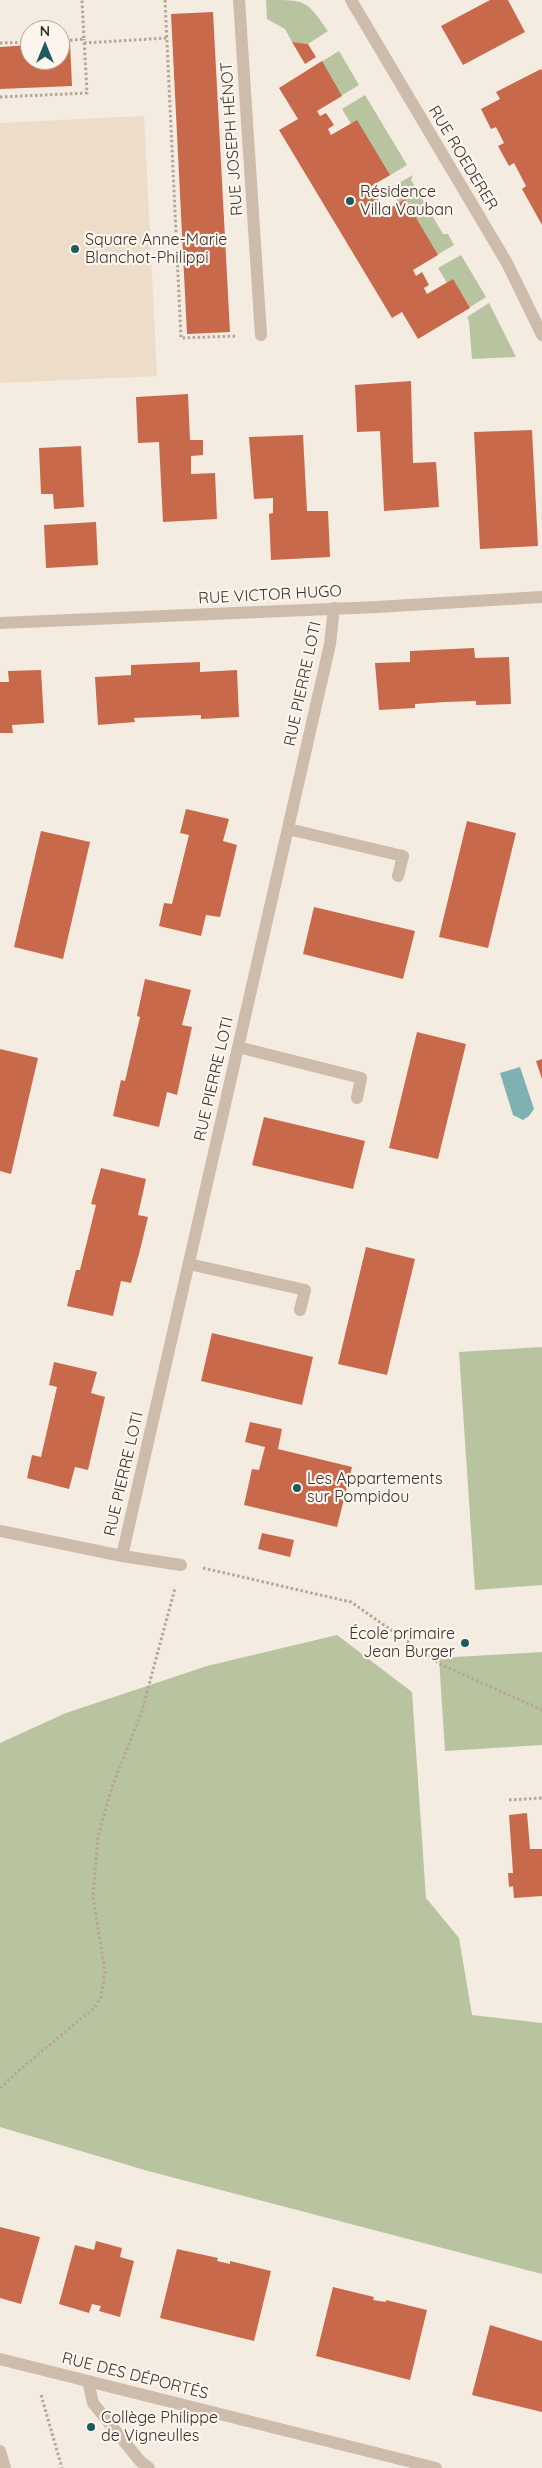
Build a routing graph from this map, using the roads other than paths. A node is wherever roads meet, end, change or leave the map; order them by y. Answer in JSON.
{"nodes":[{"id":1,"x":239,"y":0,"type":"edge"},
{"id":2,"x":351,"y":0,"type":"edge"},
{"id":3,"x":261,"y":335,"type":"road end"},
{"id":4,"x":542,"y":335,"type":"edge"},
{"id":5,"x":542,"y":597,"type":"edge"},
{"id":6,"x":334,"y":608,"type":"junction"},
{"id":7,"x":0,"y":623,"type":"edge"},
{"id":8,"x":288,"y":829,"type":"junction"},
{"id":9,"x":398,"y":876,"type":"dead end"},
{"id":10,"x":238,"y":1047,"type":"junction"},
{"id":11,"x":357,"y":1098,"type":"dead end"},
{"id":12,"x":189,"y":1264,"type":"junction"},
{"id":13,"x":300,"y":1310,"type":"dead end"},
{"id":14,"x":0,"y":1531,"type":"edge"},
{"id":15,"x":122,"y":1556,"type":"junction"},
{"id":16,"x":181,"y":1565,"type":"road end"},
{"id":17,"x":0,"y":2359,"type":"edge"},
{"id":18,"x":88,"y":2381,"type":"junction"},
{"id":19,"x":0,"y":2451,"type":"edge"},
{"id":20,"x":5,"y":2468,"type":"edge"},
{"id":21,"x":148,"y":2468,"type":"edge"},
{"id":22,"x":436,"y":2468,"type":"edge"}],
"edges":[{"from":1,"to":3,"type":"street","name":"RUE JOSEPH HÉNOT"},
{"from":2,"to":4,"type":"street","name":"RUE ROEDERER"},
{"from":5,"to":6,"type":"street","name":"RUE VICTOR HUGO"},
{"from":6,"to":7,"type":"street","name":"RUE VICTOR HUGO"},
{"from":6,"to":8,"type":"street","name":"RUE PIERRE LOTI"},
{"from":8,"to":9,"type":"street"},
{"from":8,"to":10,"type":"street","name":"RUE PIERRE LOTI"},
{"from":10,"to":11,"type":"street"},
{"from":10,"to":12,"type":"street","name":"RUE PIERRE LOTI"},
{"from":12,"to":13,"type":"street"},
{"from":12,"to":15,"type":"street","name":"RUE PIERRE LOTI"},
{"from":14,"to":15,"type":"street"},
{"from":15,"to":16,"type":"street"},
{"from":17,"to":18,"type":"street","name":"RUE DES DÉPORTÉS"},
{"from":18,"to":21,"type":"street"},
{"from":18,"to":22,"type":"street","name":"RUE DES DÉPORTÉS"},
{"from":19,"to":20,"type":"street"}]}
